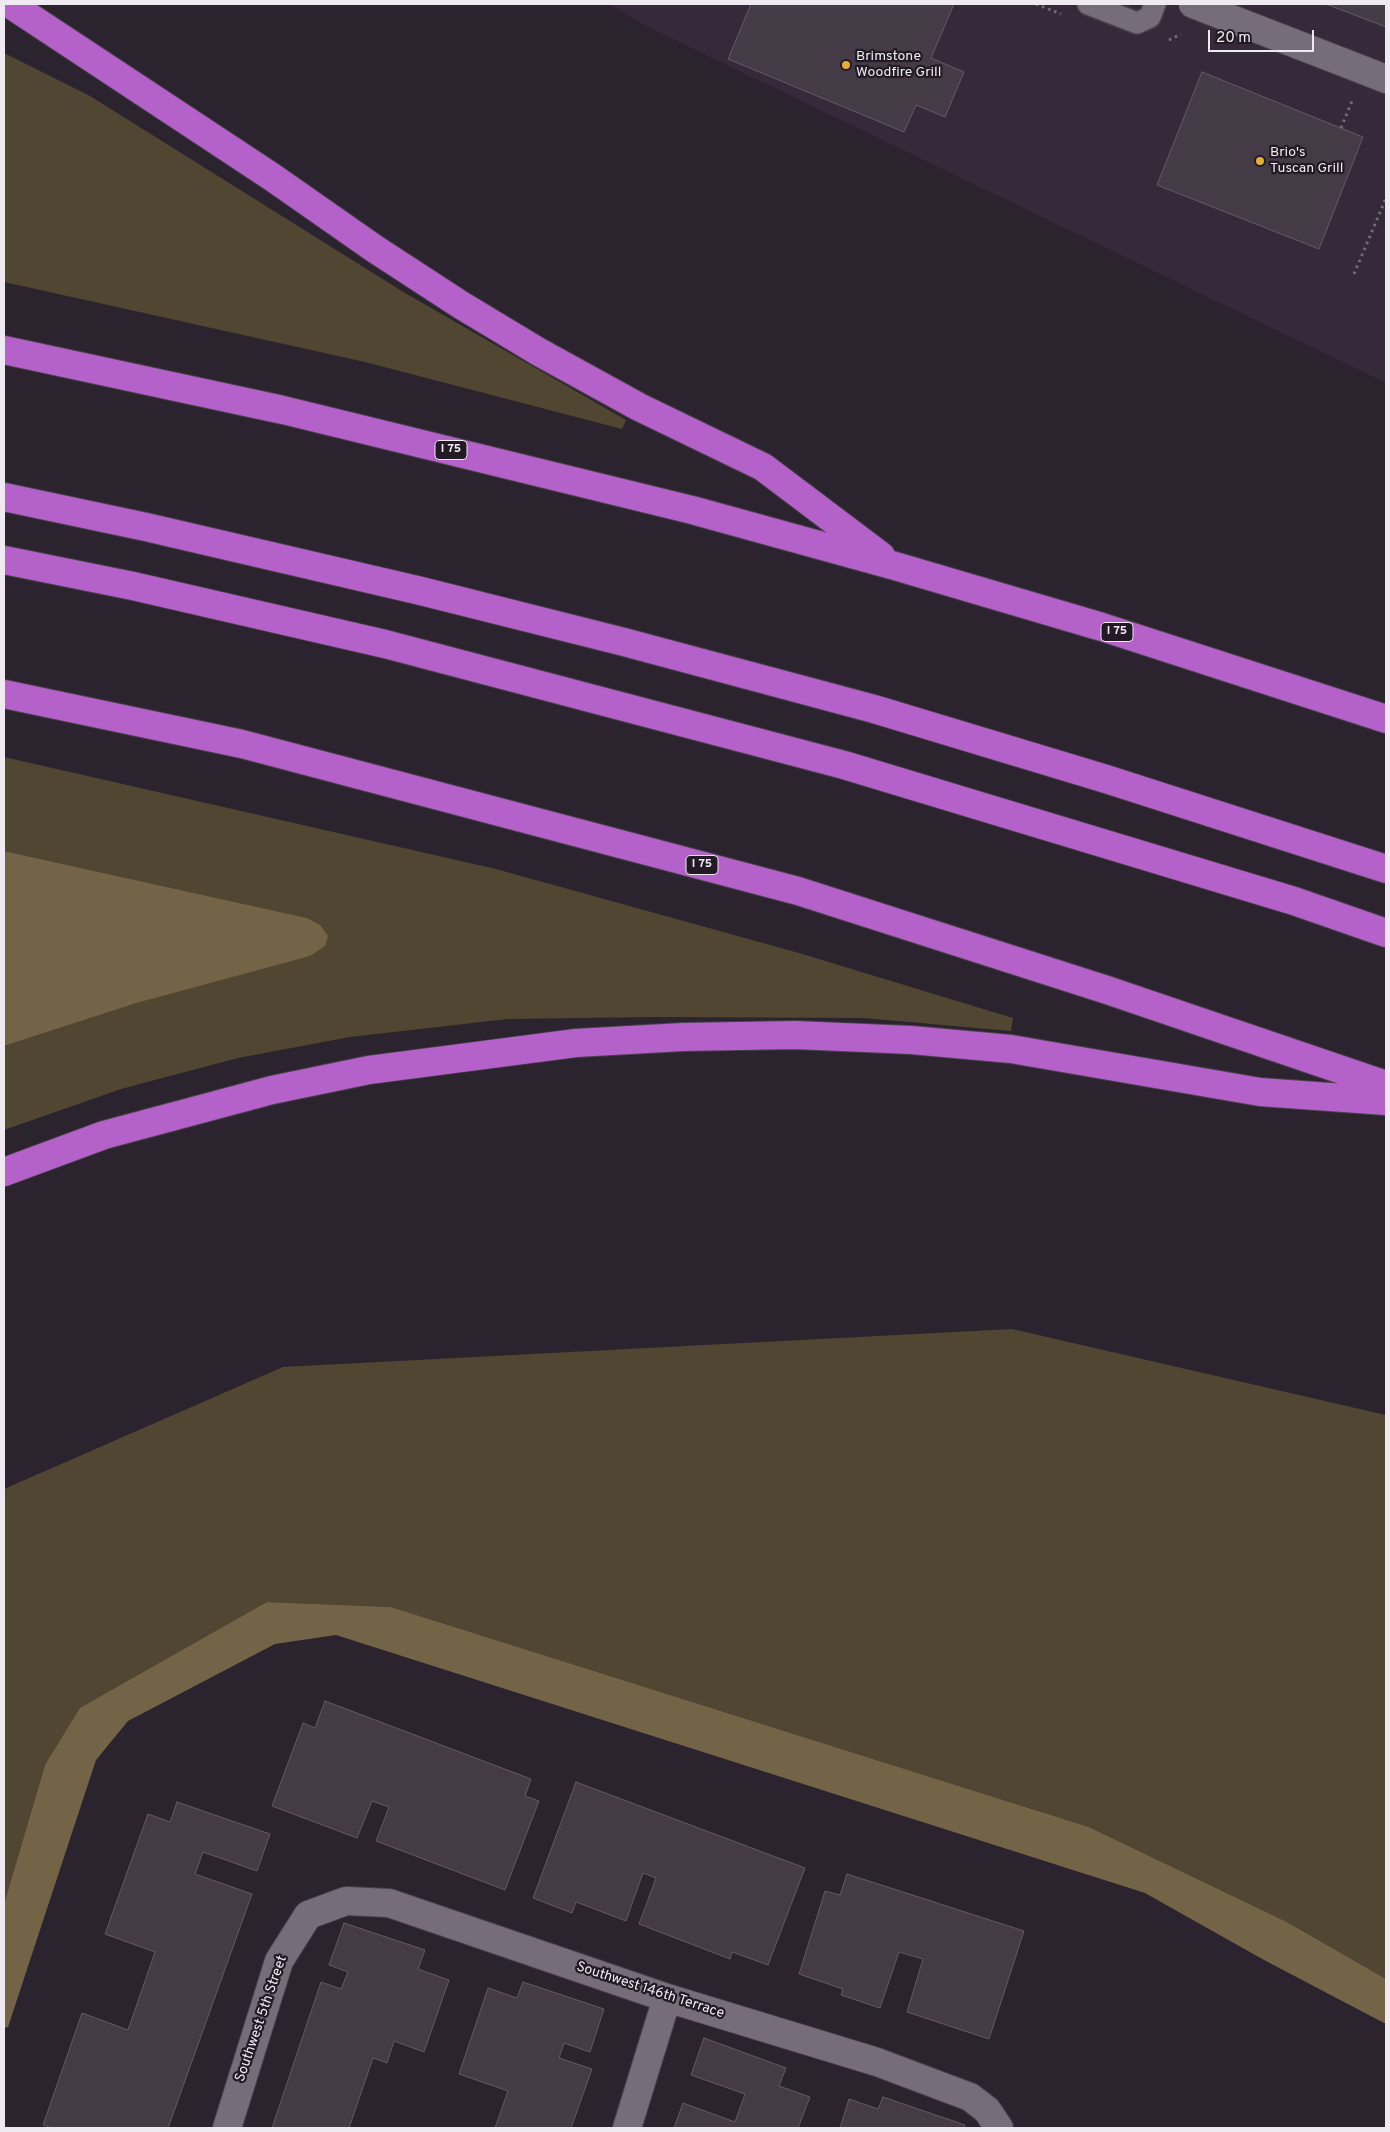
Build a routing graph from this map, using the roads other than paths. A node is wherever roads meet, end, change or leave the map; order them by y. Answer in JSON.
{"nodes":[{"id":1,"x":10,"y":4,"type":"edge"},
{"id":2,"x":1088,"y":4,"type":"edge"},
{"id":3,"x":1155,"y":4,"type":"edge"},
{"id":4,"x":1193,"y":4,"type":"edge"},
{"id":5,"x":1386,"y":79,"type":"edge"},
{"id":6,"x":4,"y":350,"type":"edge"},
{"id":7,"x":4,"y":497,"type":"edge"},
{"id":8,"x":4,"y":560,"type":"edge"},
{"id":9,"x":895,"y":566,"type":"junction"},
{"id":10,"x":4,"y":694,"type":"edge"},
{"id":11,"x":1386,"y":719,"type":"edge"},
{"id":12,"x":1386,"y":869,"type":"edge"},
{"id":13,"x":1386,"y":933,"type":"edge"},
{"id":14,"x":1386,"y":1085,"type":"edge"},
{"id":15,"x":1386,"y":1101,"type":"edge"},
{"id":16,"x":4,"y":1172,"type":"edge"},
{"id":17,"x":308,"y":1915,"type":"joint"},
{"id":18,"x":667,"y":1998,"type":"junction"},
{"id":19,"x":993,"y":2119,"type":"edge"},
{"id":20,"x":227,"y":2128,"type":"edge"},
{"id":21,"x":627,"y":2128,"type":"edge"}],
"edges":[{"from":1,"to":9,"type":"highway"},
{"from":2,"to":3,"type":"lane"},
{"from":4,"to":5,"type":"street"},
{"from":6,"to":9,"type":"highway","number":"I 75"},
{"from":7,"to":12,"type":"highway"},
{"from":8,"to":13,"type":"highway"},
{"from":9,"to":11,"type":"highway","number":"I 75"},
{"from":10,"to":14,"type":"highway","number":"I 75"},
{"from":15,"to":16,"type":"highway"},
{"from":17,"to":18,"type":"street","name":"Southwest 146th Terrace"},
{"from":17,"to":20,"type":"street","name":"Southwest 5th Street"},
{"from":18,"to":19,"type":"street","name":"Southwest 146th Terrace"},
{"from":18,"to":21,"type":"street"}]}
